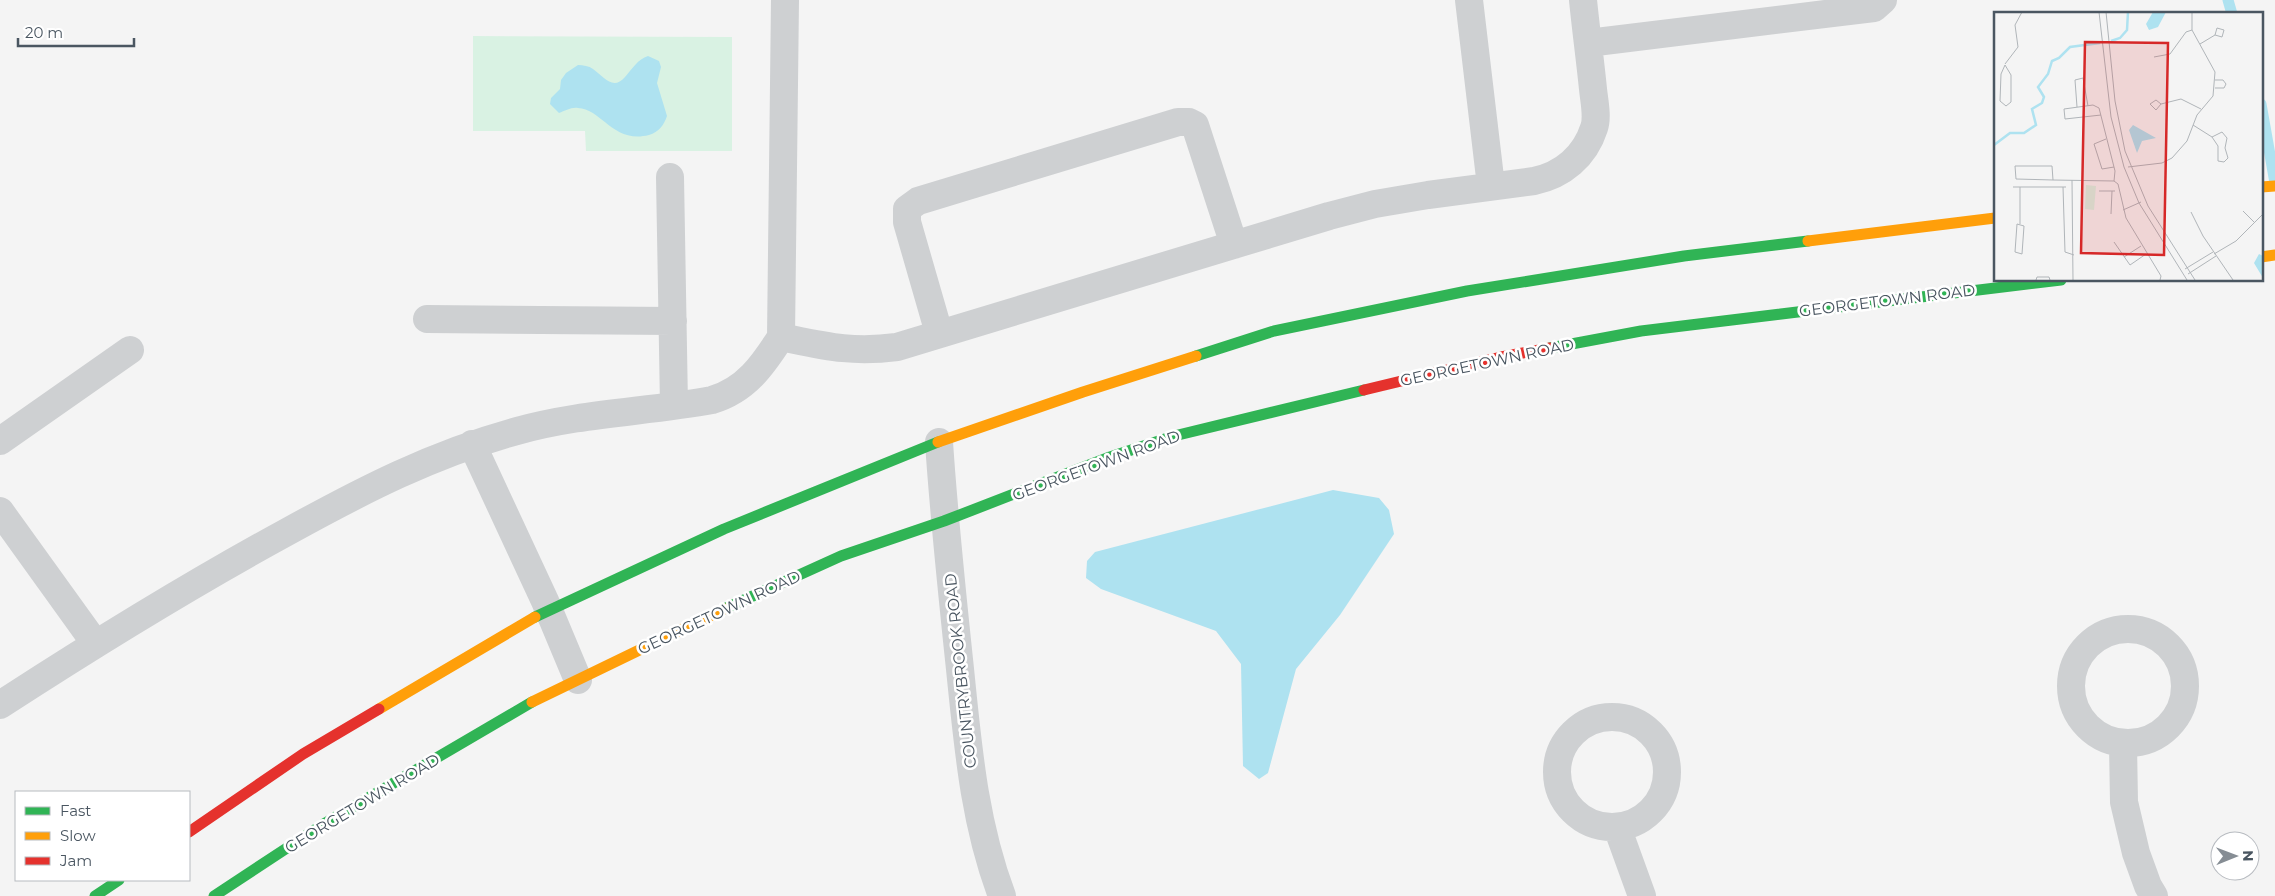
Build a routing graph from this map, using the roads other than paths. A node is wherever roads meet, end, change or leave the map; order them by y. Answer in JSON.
{"nodes":[{"id":1,"x":785,"y":0,"type":"edge"},
{"id":2,"x":1469,"y":0,"type":"edge"},
{"id":3,"x":1583,"y":0,"type":"edge"},
{"id":4,"x":1883,"y":0,"type":"edge"},
{"id":5,"x":1588,"y":43,"type":"junction"},
{"id":6,"x":670,"y":177,"type":"dead end"},
{"id":7,"x":1491,"y":186,"type":"junction"},
{"id":8,"x":2275,"y":186,"type":"edge"},
{"id":9,"x":2262,"y":187,"type":"edge"},
{"id":10,"x":1994,"y":218,"type":"edge"},
{"id":11,"x":1234,"y":245,"type":"junction"},
{"id":12,"x":2275,"y":255,"type":"edge"},
{"id":13,"x":2262,"y":257,"type":"edge"},
{"id":14,"x":2053,"y":281,"type":"edge"},
{"id":15,"x":428,"y":319,"type":"dead end"},
{"id":16,"x":673,"y":321,"type":"junction"},
{"id":17,"x":939,"y":333,"type":"junction"},
{"id":18,"x":781,"y":337,"type":"junction"},
{"id":19,"x":130,"y":350,"type":"dead end"},
{"id":20,"x":674,"y":405,"type":"junction"},
{"id":21,"x":0,"y":441,"type":"edge"},
{"id":22,"x":939,"y":442,"type":"junction"},
{"id":23,"x":472,"y":444,"type":"junction"},
{"id":24,"x":0,"y":511,"type":"edge"},
{"id":25,"x":944,"y":521,"type":"junction"},
{"id":26,"x":548,"y":609,"type":"junction"},
{"id":27,"x":95,"y":643,"type":"junction"},
{"id":28,"x":578,"y":680,"type":"junction"},
{"id":29,"x":1,"y":702,"type":"edge"},
{"id":30,"x":2123,"y":744,"type":"junction"},
{"id":31,"x":1617,"y":827,"type":"dead end"},
{"id":32,"x":190,"y":831,"type":"edge"},
{"id":33,"x":118,"y":881,"type":"edge"},
{"id":34,"x":95,"y":896,"type":"edge"},
{"id":35,"x":214,"y":896,"type":"edge"},
{"id":36,"x":1002,"y":896,"type":"edge"},
{"id":37,"x":1642,"y":896,"type":"edge"},
{"id":38,"x":2154,"y":896,"type":"edge"}],
"edges":[{"from":1,"to":18,"type":"street"},
{"from":2,"to":7,"type":"street"},
{"from":3,"to":5,"type":"street"},
{"from":4,"to":5,"type":"street"},
{"from":5,"to":7,"type":"street"},
{"from":6,"to":16,"type":"street"},
{"from":7,"to":11,"type":"street"},
{"from":8,"to":9,"type":"main road"},
{"from":10,"to":22,"type":"main road"},
{"from":11,"to":17,"type":"street"},
{"from":11,"to":17,"type":"street"},
{"from":12,"to":13,"type":"main road"},
{"from":14,"to":25,"type":"main road","name":"GEORGETOWN ROAD"},
{"from":15,"to":16,"type":"street"},
{"from":16,"to":20,"type":"street"},
{"from":17,"to":18,"type":"street"},
{"from":18,"to":20,"type":"street"},
{"from":19,"to":21,"type":"street"},
{"from":20,"to":23,"type":"street"},
{"from":22,"to":25,"type":"street","name":"COUNTRYBROOK ROAD"},
{"from":22,"to":26,"type":"main road"},
{"from":23,"to":26,"type":"street"},
{"from":23,"to":27,"type":"street"},
{"from":24,"to":27,"type":"street"},
{"from":25,"to":28,"type":"main road","name":"GEORGETOWN ROAD"},
{"from":25,"to":36,"type":"street","name":"COUNTRYBROOK ROAD"},
{"from":26,"to":28,"type":"street"},
{"from":26,"to":32,"type":"main road"},
{"from":27,"to":29,"type":"street"},
{"from":28,"to":35,"type":"main road","name":"GEORGETOWN ROAD"},
{"from":30,"to":30,"type":"street"},
{"from":30,"to":38,"type":"street"},
{"from":31,"to":37,"type":"street"},
{"from":33,"to":34,"type":"main road"}]}
